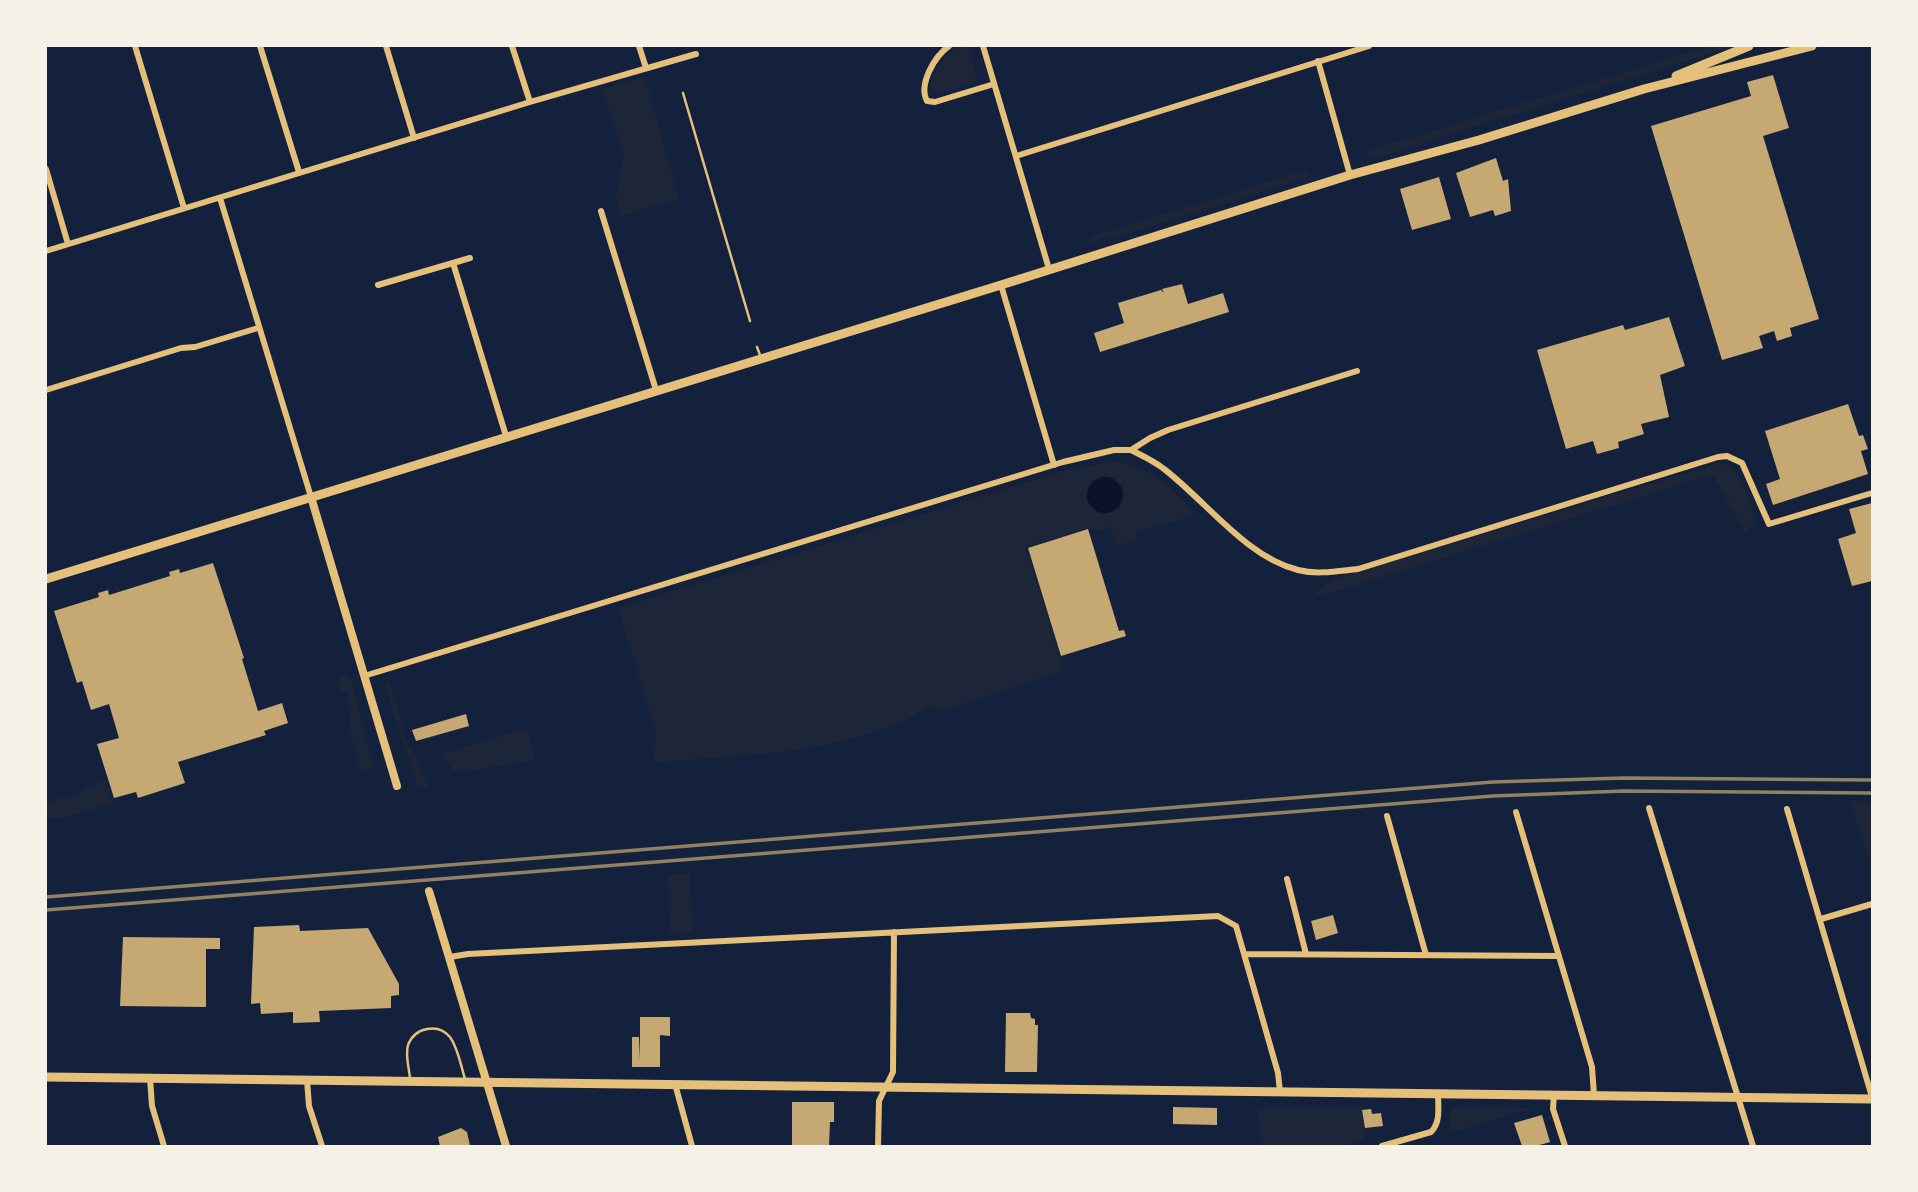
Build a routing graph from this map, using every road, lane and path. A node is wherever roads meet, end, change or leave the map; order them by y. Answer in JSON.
{"nodes":[{"id":1,"x":135,"y":46,"type":"edge"},
{"id":2,"x":260,"y":46,"type":"edge"},
{"id":3,"x":386,"y":46,"type":"edge"},
{"id":4,"x":512,"y":46,"type":"edge"},
{"id":5,"x":639,"y":46,"type":"edge"},
{"id":6,"x":949,"y":46,"type":"edge"},
{"id":7,"x":983,"y":46,"type":"edge"},
{"id":8,"x":1369,"y":46,"type":"edge"},
{"id":9,"x":1749,"y":46,"type":"edge"},
{"id":10,"x":1811,"y":46,"type":"edge"},
{"id":11,"x":696,"y":54,"type":"dead end"},
{"id":12,"x":1318,"y":61,"type":"junction"},
{"id":13,"x":646,"y":68,"type":"junction"},
{"id":14,"x":994,"y":84,"type":"junction"},
{"id":15,"x":1644,"y":89,"type":"junction"},
{"id":16,"x":683,"y":93,"type":"dead end"},
{"id":17,"x":530,"y":102,"type":"junction"},
{"id":18,"x":414,"y":138,"type":"junction"},
{"id":19,"x":1016,"y":156,"type":"junction"},
{"id":20,"x":46,"y":169,"type":"edge"},
{"id":21,"x":299,"y":172,"type":"junction"},
{"id":22,"x":1350,"y":175,"type":"junction"},
{"id":23,"x":220,"y":198,"type":"junction"},
{"id":24,"x":184,"y":208,"type":"junction"},
{"id":25,"x":601,"y":211,"type":"dead end"},
{"id":26,"x":68,"y":244,"type":"junction"},
{"id":27,"x":46,"y":251,"type":"edge"},
{"id":28,"x":471,"y":258,"type":"dead end"},
{"id":29,"x":453,"y":263,"type":"junction"},
{"id":30,"x":1049,"y":269,"type":"junction"},
{"id":31,"x":378,"y":285,"type":"dead end"},
{"id":32,"x":1000,"y":285,"type":"junction"},
{"id":33,"x":750,"y":321,"type":"dead end"},
{"id":34,"x":258,"y":328,"type":"junction"},
{"id":35,"x":758,"y":347,"type":"dead end"},
{"id":36,"x":761,"y":358,"type":"junction"},
{"id":37,"x":1357,"y":371,"type":"dead end"},
{"id":38,"x":46,"y":390,"type":"edge"},
{"id":39,"x":656,"y":390,"type":"junction"},
{"id":40,"x":506,"y":436,"type":"junction"},
{"id":41,"x":1131,"y":450,"type":"junction"},
{"id":42,"x":1054,"y":465,"type":"junction"},
{"id":43,"x":1872,"y":493,"type":"edge"},
{"id":44,"x":311,"y":497,"type":"junction"},
{"id":45,"x":46,"y":579,"type":"edge"},
{"id":46,"x":364,"y":676,"type":"junction"},
{"id":47,"x":397,"y":786,"type":"dead end"},
{"id":48,"x":1649,"y":808,"type":"dead end"},
{"id":49,"x":1787,"y":809,"type":"dead end"},
{"id":50,"x":1516,"y":812,"type":"dead end"},
{"id":51,"x":1387,"y":816,"type":"dead end"},
{"id":52,"x":1287,"y":879,"type":"dead end"},
{"id":53,"x":429,"y":891,"type":"dead end"},
{"id":54,"x":1872,"y":904,"type":"edge"},
{"id":55,"x":1821,"y":919,"type":"junction"},
{"id":56,"x":894,"y":932,"type":"junction"},
{"id":57,"x":1245,"y":954,"type":"junction"},
{"id":58,"x":1306,"y":954,"type":"junction"},
{"id":59,"x":1426,"y":956,"type":"junction"},
{"id":60,"x":1558,"y":956,"type":"junction"},
{"id":61,"x":450,"y":957,"type":"junction"},
{"id":62,"x":46,"y":1077,"type":"edge"},
{"id":63,"x":150,"y":1078,"type":"junction"},
{"id":64,"x":307,"y":1080,"type":"junction"},
{"id":65,"x":410,"y":1083,"type":"junction"},
{"id":66,"x":466,"y":1083,"type":"junction"},
{"id":67,"x":487,"y":1083,"type":"junction"},
{"id":68,"x":675,"y":1084,"type":"junction"},
{"id":69,"x":887,"y":1086,"type":"junction"},
{"id":70,"x":1280,"y":1092,"type":"junction"},
{"id":71,"x":1438,"y":1093,"type":"junction"},
{"id":72,"x":1554,"y":1094,"type":"junction"},
{"id":73,"x":1594,"y":1095,"type":"junction"},
{"id":74,"x":1738,"y":1096,"type":"junction"},
{"id":75,"x":1872,"y":1098,"type":"edge"},
{"id":76,"x":164,"y":1146,"type":"edge"},
{"id":77,"x":321,"y":1146,"type":"edge"},
{"id":78,"x":506,"y":1146,"type":"edge"},
{"id":79,"x":692,"y":1146,"type":"edge"},
{"id":80,"x":878,"y":1146,"type":"edge"},
{"id":81,"x":1382,"y":1146,"type":"edge"},
{"id":82,"x":1565,"y":1146,"type":"edge"},
{"id":83,"x":1753,"y":1146,"type":"edge"}],
"edges":[{"from":1,"to":24,"type":"street"},
{"from":2,"to":21,"type":"street"},
{"from":3,"to":18,"type":"street"},
{"from":4,"to":17,"type":"street"},
{"from":5,"to":13,"type":"street"},
{"from":6,"to":14,"type":"street"},
{"from":7,"to":14,"type":"street"},
{"from":8,"to":12,"type":"street"},
{"from":9,"to":15,"type":"main road"},
{"from":10,"to":15,"type":"main road"},
{"from":11,"to":13,"type":"street"},
{"from":12,"to":19,"type":"street"},
{"from":12,"to":22,"type":"street"},
{"from":13,"to":17,"type":"street"},
{"from":14,"to":19,"type":"street"},
{"from":15,"to":22,"type":"main road"},
{"from":16,"to":33,"type":"lane"},
{"from":17,"to":18,"type":"street"},
{"from":18,"to":21,"type":"street"},
{"from":19,"to":30,"type":"street"},
{"from":20,"to":26,"type":"street"},
{"from":21,"to":23,"type":"street"},
{"from":22,"to":30,"type":"main road"},
{"from":23,"to":24,"type":"street"},
{"from":23,"to":34,"type":"street"},
{"from":24,"to":26,"type":"street"},
{"from":25,"to":39,"type":"street"},
{"from":26,"to":27,"type":"street"},
{"from":28,"to":29,"type":"street"},
{"from":29,"to":31,"type":"street"},
{"from":29,"to":40,"type":"street"},
{"from":30,"to":32,"type":"main road"},
{"from":32,"to":36,"type":"main road"},
{"from":32,"to":42,"type":"street"},
{"from":34,"to":38,"type":"street"},
{"from":34,"to":44,"type":"street"},
{"from":35,"to":36,"type":"lane"},
{"from":36,"to":39,"type":"main road"},
{"from":37,"to":41,"type":"street"},
{"from":39,"to":40,"type":"main road"},
{"from":40,"to":44,"type":"main road"},
{"from":41,"to":42,"type":"street"},
{"from":41,"to":43,"type":"street"},
{"from":42,"to":46,"type":"street"},
{"from":44,"to":45,"type":"main road"},
{"from":44,"to":46,"type":"street"},
{"from":46,"to":47,"type":"street"},
{"from":48,"to":74,"type":"street"},
{"from":49,"to":55,"type":"street"},
{"from":50,"to":60,"type":"street"},
{"from":51,"to":59,"type":"street"},
{"from":52,"to":58,"type":"street"},
{"from":53,"to":61,"type":"street"},
{"from":54,"to":55,"type":"street"},
{"from":55,"to":75,"type":"street"},
{"from":56,"to":57,"type":"street"},
{"from":56,"to":61,"type":"street"},
{"from":56,"to":69,"type":"street"},
{"from":57,"to":58,"type":"street"},
{"from":57,"to":70,"type":"street"},
{"from":58,"to":59,"type":"street"},
{"from":59,"to":60,"type":"street"},
{"from":60,"to":73,"type":"street"},
{"from":61,"to":67,"type":"street"},
{"from":62,"to":63,"type":"main road"},
{"from":63,"to":64,"type":"main road"},
{"from":63,"to":76,"type":"street"},
{"from":64,"to":65,"type":"main road"},
{"from":64,"to":77,"type":"street"},
{"from":65,"to":66,"type":"main road"},
{"from":65,"to":66,"type":"lane"},
{"from":66,"to":67,"type":"main road"},
{"from":67,"to":68,"type":"main road"},
{"from":67,"to":78,"type":"street"},
{"from":68,"to":69,"type":"main road"},
{"from":68,"to":79,"type":"street"},
{"from":69,"to":70,"type":"main road"},
{"from":69,"to":80,"type":"street"},
{"from":70,"to":71,"type":"main road"},
{"from":71,"to":72,"type":"main road"},
{"from":71,"to":81,"type":"street"},
{"from":72,"to":73,"type":"main road"},
{"from":72,"to":82,"type":"street"},
{"from":73,"to":74,"type":"main road"},
{"from":74,"to":75,"type":"main road"},
{"from":74,"to":83,"type":"street"}]}
